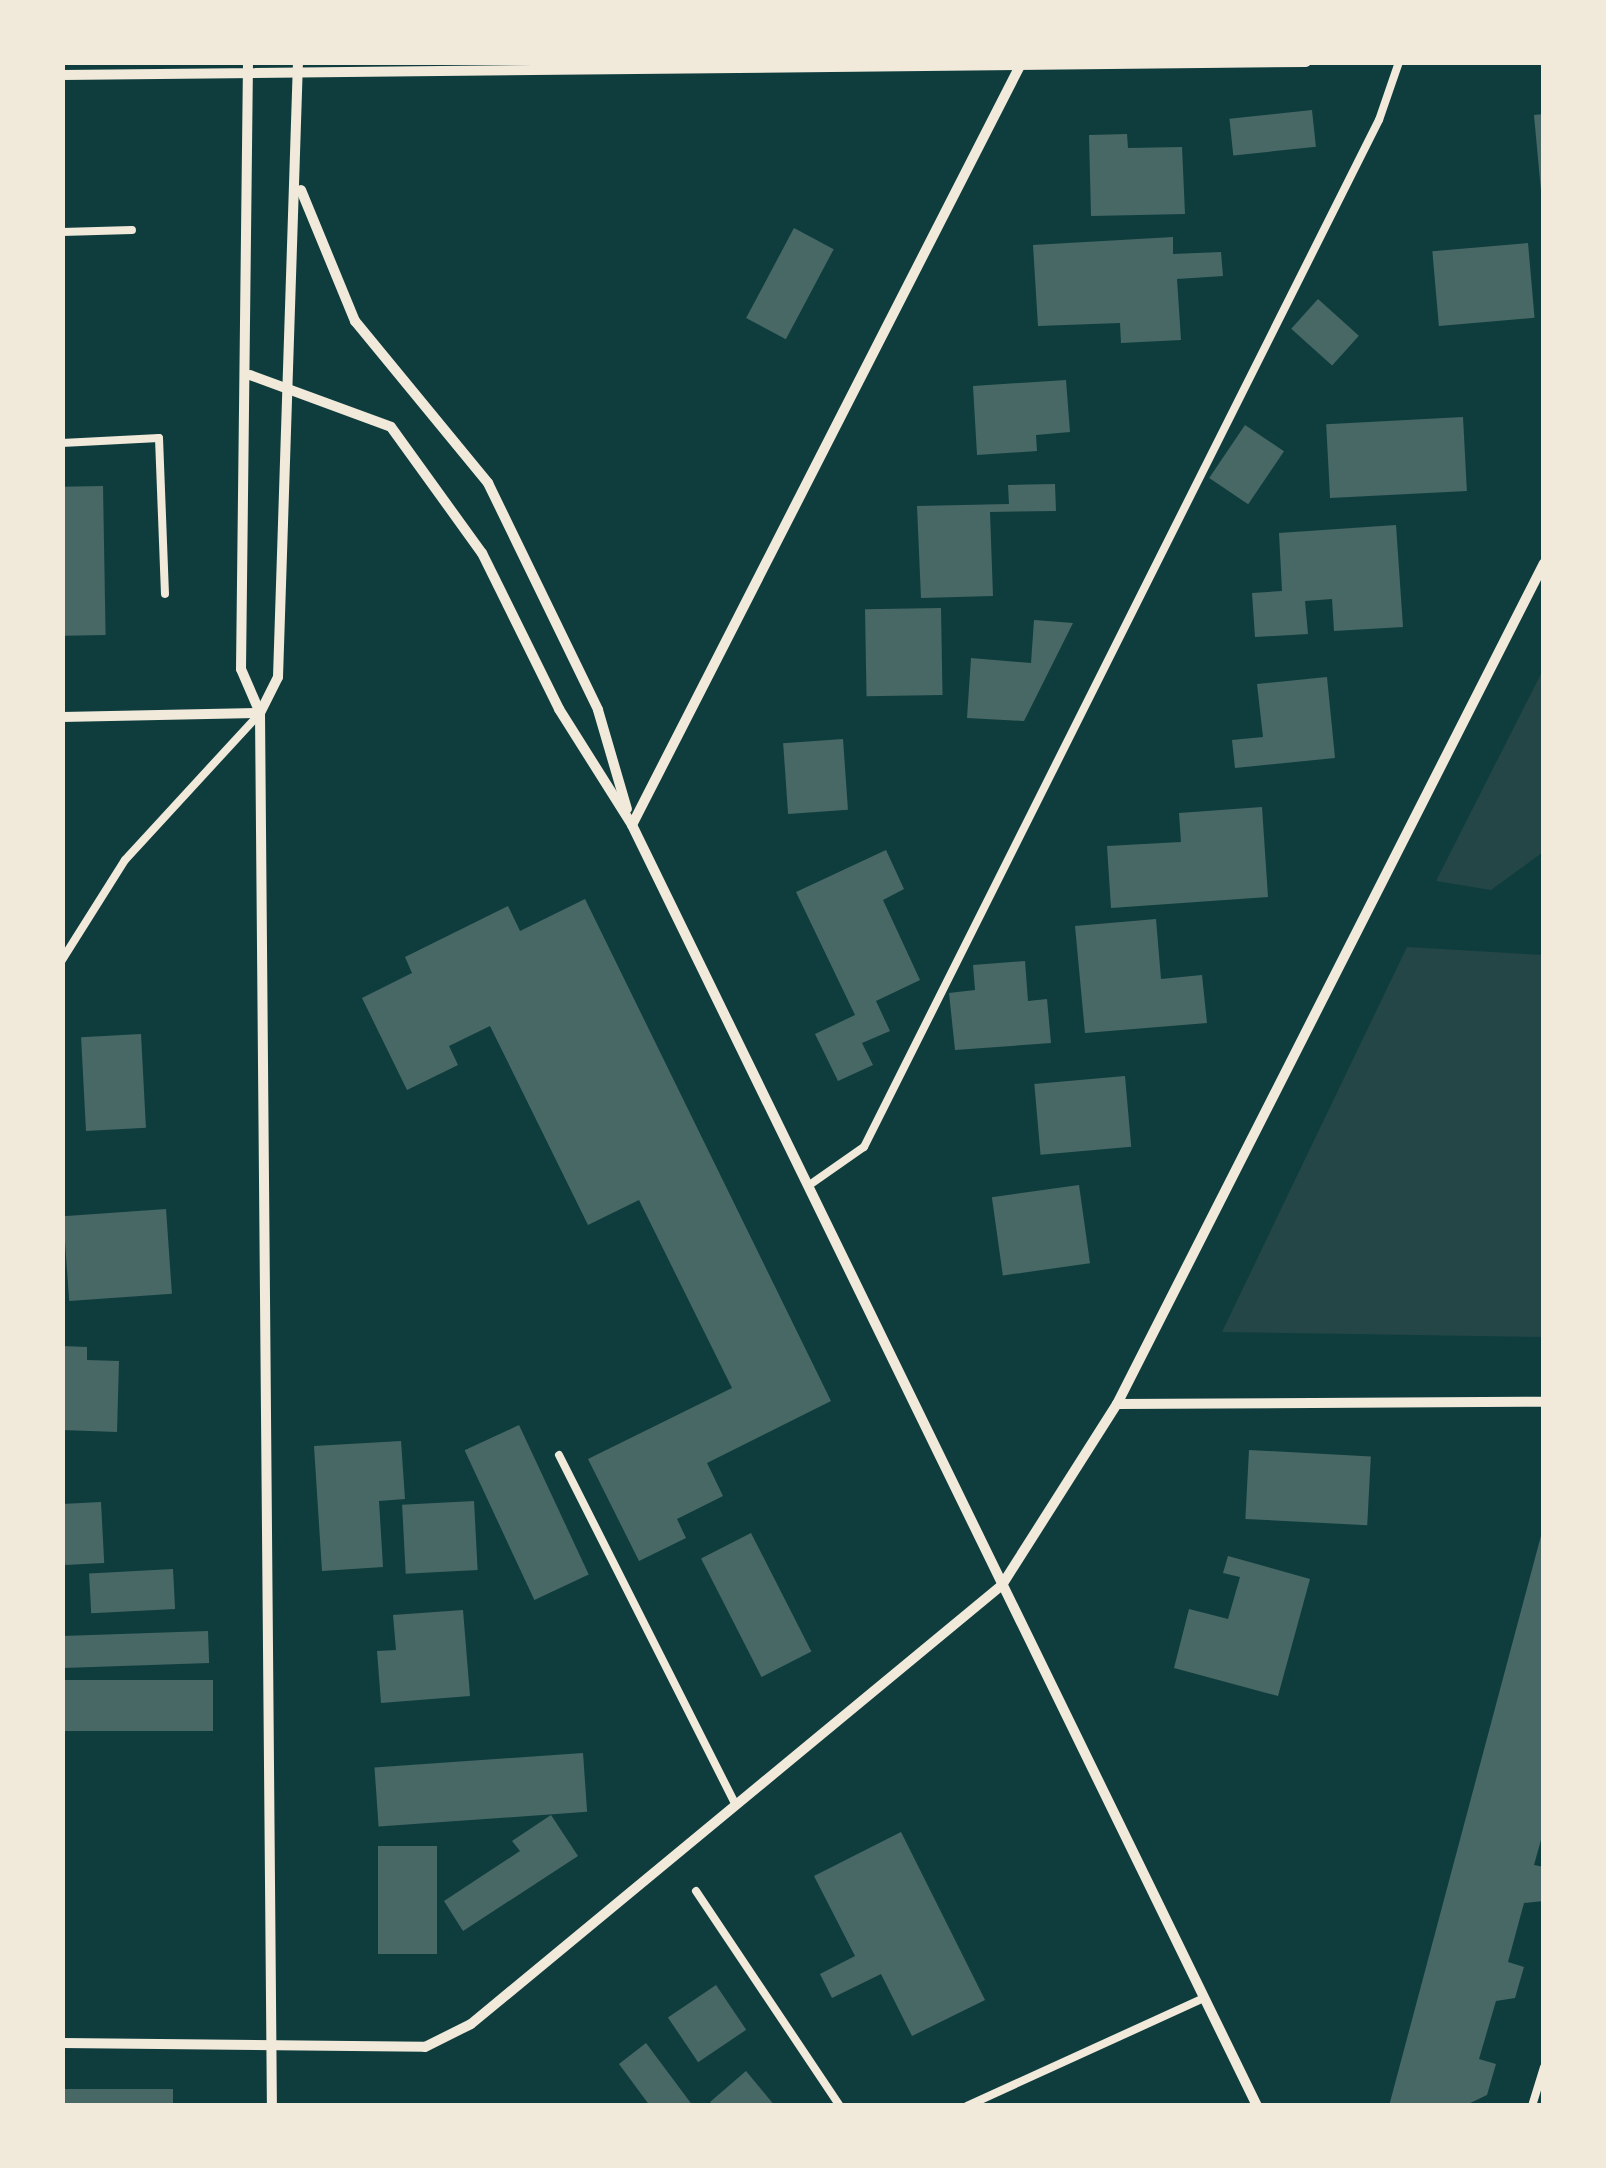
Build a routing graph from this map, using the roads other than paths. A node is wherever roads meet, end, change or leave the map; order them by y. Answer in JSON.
{"nodes":[{"id":1,"x":1306,"y":62,"type":"edge"},
{"id":2,"x":1399,"y":62,"type":"edge"},
{"id":3,"x":1021,"y":64,"type":"edge"},
{"id":4,"x":665,"y":66,"type":"edge"},
{"id":5,"x":248,"y":68,"type":"edge"},
{"id":6,"x":298,"y":68,"type":"edge"},
{"id":7,"x":62,"y":75,"type":"edge"},
{"id":8,"x":301,"y":190,"type":"junction"},
{"id":9,"x":132,"y":230,"type":"dead end"},
{"id":10,"x":62,"y":232,"type":"edge"},
{"id":11,"x":250,"y":376,"type":"junction"},
{"id":12,"x":292,"y":388,"type":"junction"},
{"id":13,"x":62,"y":443,"type":"edge"},
{"id":14,"x":1544,"y":562,"type":"edge"},
{"id":15,"x":165,"y":594,"type":"dead end"},
{"id":16,"x":260,"y":713,"type":"junction"},
{"id":17,"x":62,"y":717,"type":"edge"},
{"id":18,"x":632,"y":825,"type":"junction"},
{"id":19,"x":62,"y":960,"type":"edge"},
{"id":20,"x":808,"y":1186,"type":"junction"},
{"id":21,"x":1544,"y":1402,"type":"edge"},
{"id":22,"x":1117,"y":1404,"type":"junction"},
{"id":23,"x":559,"y":1454,"type":"dead end"},
{"id":24,"x":1002,"y":1586,"type":"junction"},
{"id":25,"x":736,"y":1805,"type":"junction"},
{"id":26,"x":696,"y":1891,"type":"dead end"},
{"id":27,"x":1204,"y":1998,"type":"junction"},
{"id":28,"x":271,"y":2042,"type":"junction"},
{"id":29,"x":62,"y":2043,"type":"edge"},
{"id":30,"x":1544,"y":2066,"type":"edge"},
{"id":31,"x":272,"y":2106,"type":"edge"},
{"id":32,"x":840,"y":2106,"type":"edge"},
{"id":33,"x":968,"y":2106,"type":"edge"},
{"id":34,"x":1256,"y":2106,"type":"edge"},
{"id":35,"x":1532,"y":2106,"type":"edge"}],
"edges":[{"from":1,"to":3,"type":"street"},
{"from":2,"to":20,"type":"lane"},
{"from":3,"to":4,"type":"street"},
{"from":3,"to":18,"type":"street"},
{"from":4,"to":6,"type":"street"},
{"from":5,"to":6,"type":"street"},
{"from":5,"to":7,"type":"street"},
{"from":5,"to":11,"type":"street"},
{"from":6,"to":8,"type":"street"},
{"from":8,"to":12,"type":"street"},
{"from":8,"to":18,"type":"street"},
{"from":9,"to":10,"type":"lane"},
{"from":11,"to":12,"type":"street"},
{"from":11,"to":16,"type":"street"},
{"from":12,"to":16,"type":"street"},
{"from":12,"to":18,"type":"street"},
{"from":13,"to":15,"type":"lane"},
{"from":14,"to":22,"type":"street"},
{"from":16,"to":17,"type":"street"},
{"from":16,"to":19,"type":"lane"},
{"from":16,"to":28,"type":"street"},
{"from":18,"to":20,"type":"street"},
{"from":20,"to":24,"type":"street"},
{"from":21,"to":22,"type":"street"},
{"from":22,"to":24,"type":"street"},
{"from":23,"to":25,"type":"lane"},
{"from":24,"to":25,"type":"street"},
{"from":24,"to":27,"type":"street"},
{"from":25,"to":28,"type":"street"},
{"from":26,"to":32,"type":"lane"},
{"from":27,"to":33,"type":"lane"},
{"from":27,"to":34,"type":"street"},
{"from":28,"to":29,"type":"street"},
{"from":28,"to":31,"type":"street"},
{"from":30,"to":35,"type":"lane"}]}
